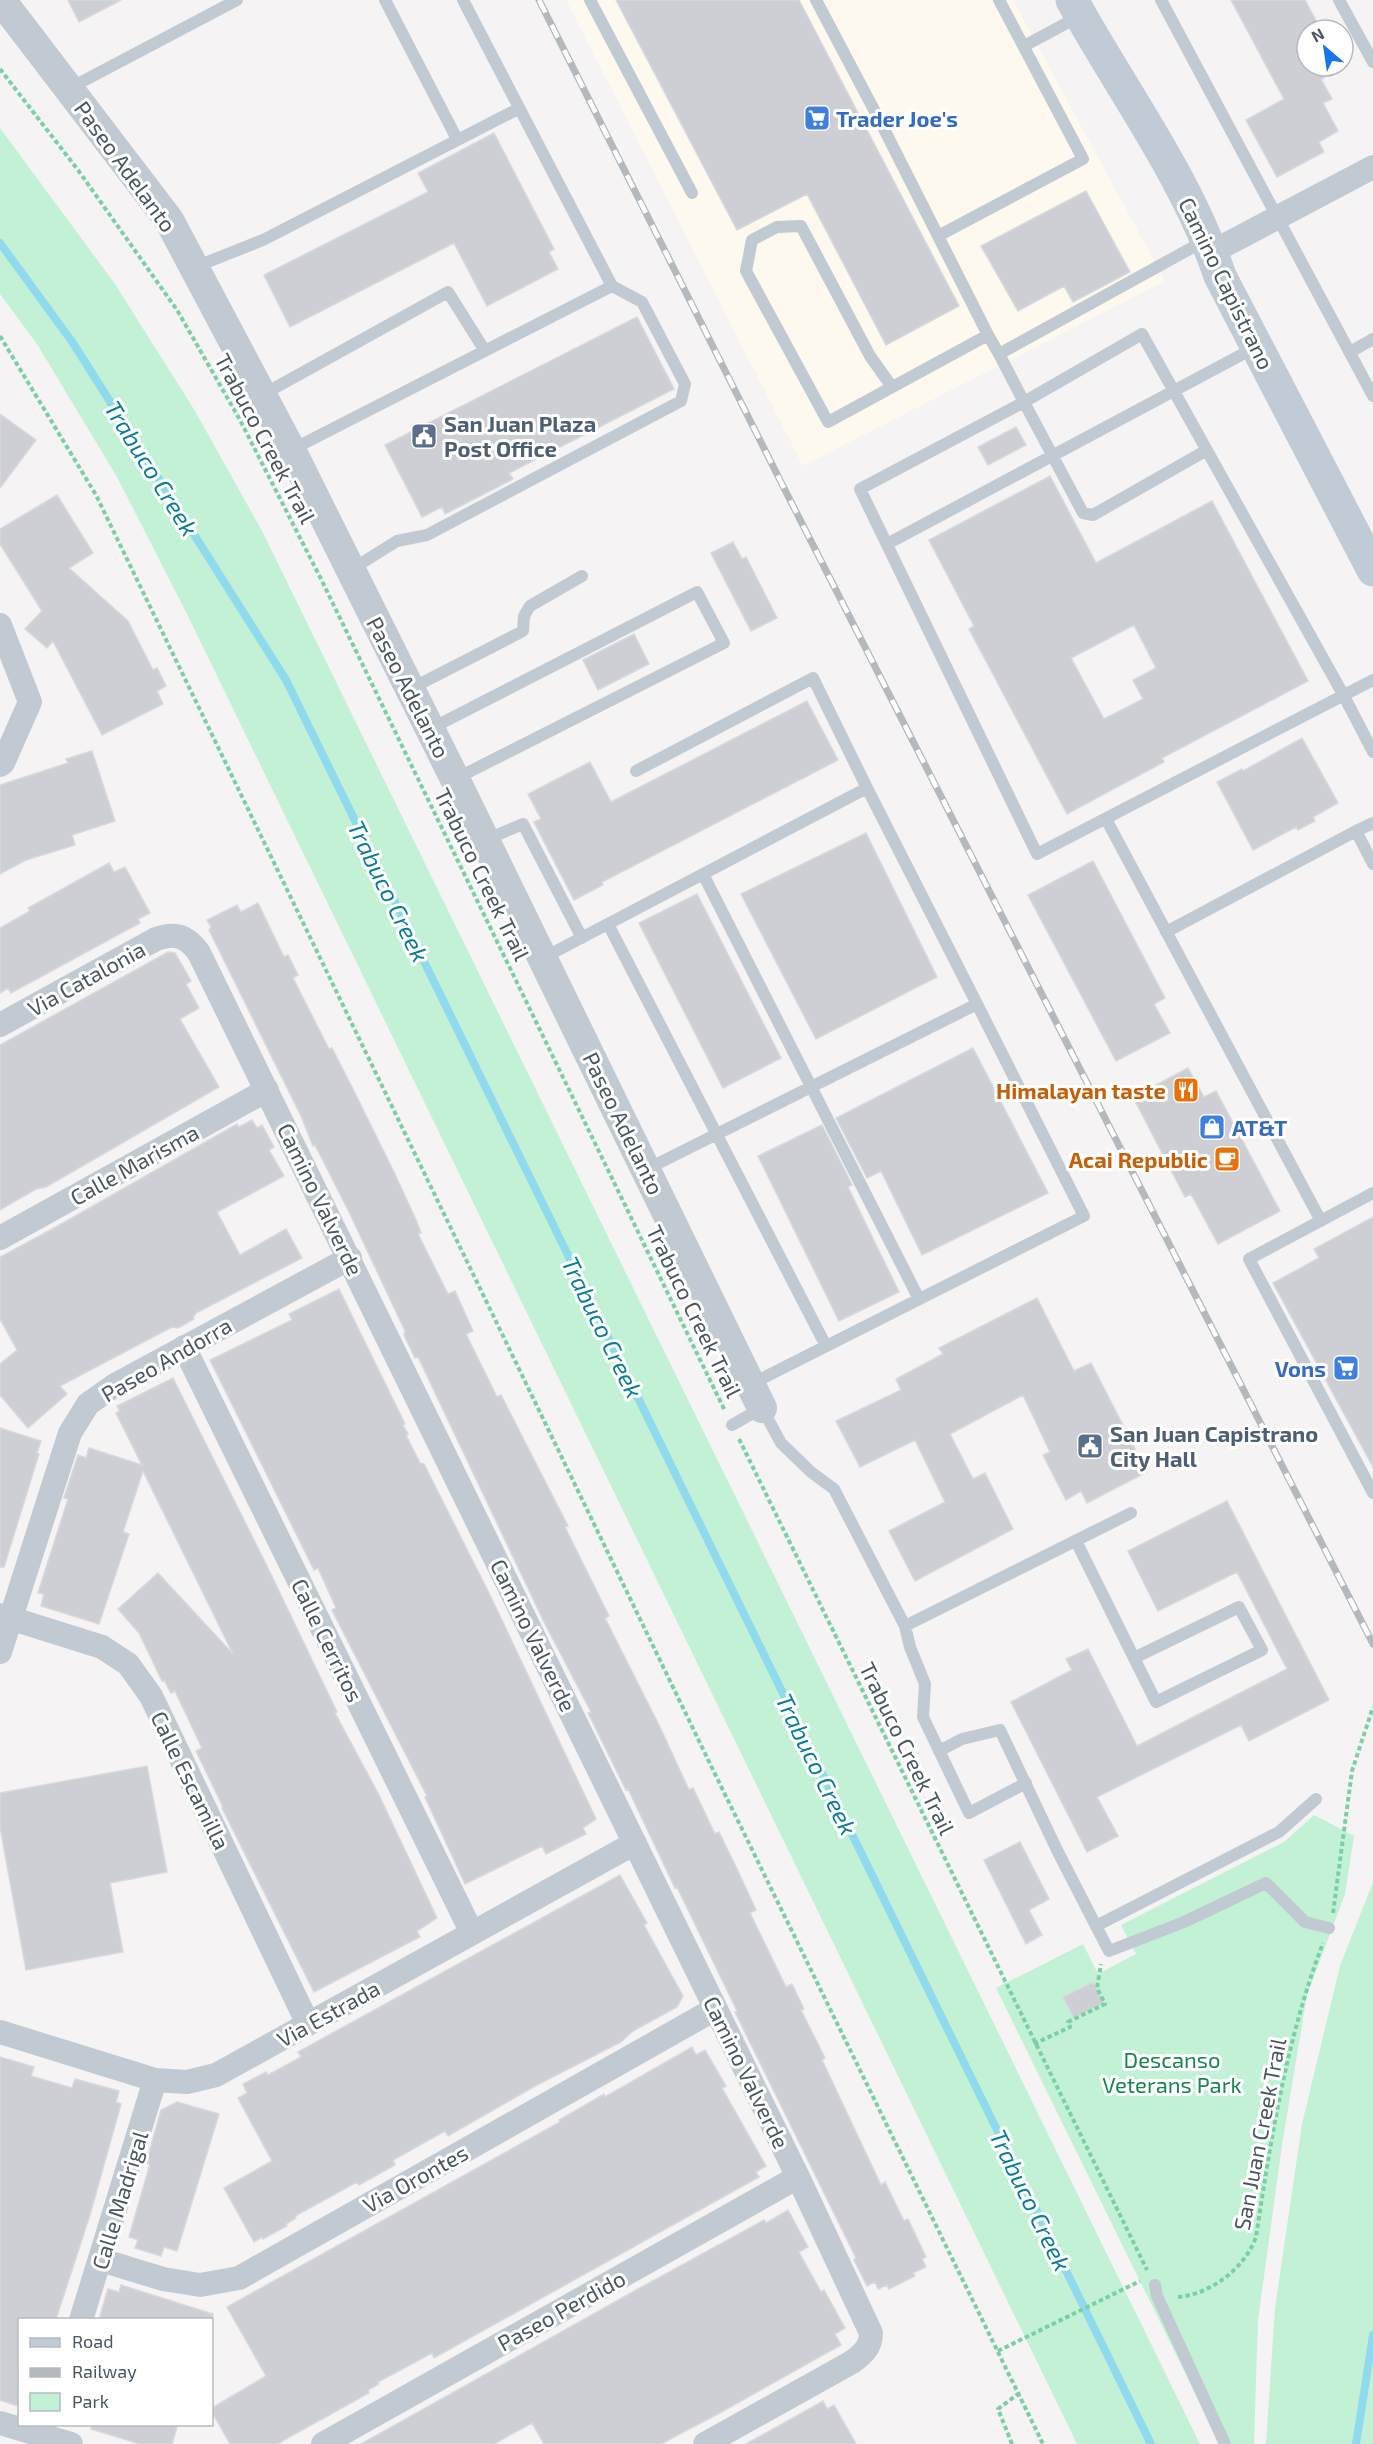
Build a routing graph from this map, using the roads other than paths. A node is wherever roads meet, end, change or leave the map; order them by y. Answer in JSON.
{"nodes":[{"id":1,"x":1,"y":0,"type":"edge"},
{"id":2,"x":237,"y":0,"type":"edge"},
{"id":3,"x":385,"y":0,"type":"edge"},
{"id":4,"x":463,"y":0,"type":"edge"},
{"id":5,"x":590,"y":0,"type":"edge"},
{"id":6,"x":816,"y":0,"type":"edge"},
{"id":7,"x":999,"y":0,"type":"edge"},
{"id":8,"x":1161,"y":0,"type":"edge"},
{"id":9,"x":1340,"y":0,"type":"edge"},
{"id":10,"x":1076,"y":8,"type":"edge"},
{"id":11,"x":1024,"y":45,"type":"junction"},
{"id":12,"x":1373,"y":62,"type":"edge"},
{"id":13,"x":70,"y":88,"type":"junction"},
{"id":14,"x":518,"y":109,"type":"junction"},
{"id":15,"x":457,"y":140,"type":"junction"},
{"id":16,"x":1373,"y":167,"type":"edge"},
{"id":17,"x":692,"y":193,"type":"dead end"},
{"id":18,"x":1277,"y":217,"type":"junction"},
{"id":19,"x":938,"y":236,"type":"junction"},
{"id":20,"x":1209,"y":246,"type":"junction"},
{"id":21,"x":194,"y":267,"type":"junction"},
{"id":22,"x":612,"y":286,"type":"junction"},
{"id":23,"x":988,"y":335,"type":"junction"},
{"id":24,"x":1373,"y":339,"type":"edge"},
{"id":25,"x":1257,"y":346,"type":"junction"},
{"id":26,"x":485,"y":351,"type":"junction"},
{"id":27,"x":1350,"y":352,"type":"junction"},
{"id":28,"x":999,"y":354,"type":"junction"},
{"id":29,"x":892,"y":387,"type":"junction"},
{"id":30,"x":1175,"y":392,"type":"junction"},
{"id":31,"x":261,"y":395,"type":"junction"},
{"id":32,"x":1373,"y":396,"type":"edge"},
{"id":33,"x":1024,"y":402,"type":"junction"},
{"id":34,"x":291,"y":450,"type":"junction"},
{"id":35,"x":1207,"y":450,"type":"junction"},
{"id":36,"x":1053,"y":456,"type":"junction"},
{"id":37,"x":887,"y":544,"type":"junction"},
{"id":38,"x":351,"y":570,"type":"junction"},
{"id":39,"x":1373,"y":570,"type":"edge"},
{"id":40,"x":582,"y":576,"type":"dead end"},
{"id":41,"x":0,"y":624,"type":"edge"},
{"id":42,"x":1373,"y":680,"type":"edge"},
{"id":43,"x":410,"y":689,"type":"junction"},
{"id":44,"x":1344,"y":696,"type":"junction"},
{"id":45,"x":430,"y":729,"type":"junction"},
{"id":46,"x":1373,"y":752,"type":"edge"},
{"id":47,"x":0,"y":765,"type":"edge"},
{"id":48,"x":636,"y":771,"type":"dead end"},
{"id":49,"x":455,"y":779,"type":"junction"},
{"id":50,"x":867,"y":788,"type":"junction"},
{"id":51,"x":1106,"y":819,"type":"junction"},
{"id":52,"x":1373,"y":823,"type":"edge"},
{"id":53,"x":1356,"y":831,"type":"junction"},
{"id":54,"x":485,"y":840,"type":"junction"},
{"id":55,"x":1373,"y":864,"type":"edge"},
{"id":56,"x":703,"y":874,"type":"junction"},
{"id":57,"x":608,"y":924,"type":"junction"},
{"id":58,"x":1166,"y":932,"type":"junction"},
{"id":59,"x":173,"y":935,"type":"joint"},
{"id":60,"x":582,"y":938,"type":"junction"},
{"id":61,"x":543,"y":958,"type":"junction"},
{"id":62,"x":977,"y":1004,"type":"junction"},
{"id":63,"x":0,"y":1025,"type":"edge"},
{"id":64,"x":810,"y":1088,"type":"junction"},
{"id":65,"x":267,"y":1090,"type":"junction"},
{"id":66,"x":717,"y":1134,"type":"junction"},
{"id":67,"x":647,"y":1169,"type":"junction"},
{"id":68,"x":1373,"y":1193,"type":"edge"},
{"id":69,"x":1321,"y":1221,"type":"junction"},
{"id":70,"x":0,"y":1238,"type":"edge"},
{"id":71,"x":350,"y":1258,"type":"junction"},
{"id":72,"x":919,"y":1299,"type":"junction"},
{"id":73,"x":826,"y":1346,"type":"junction"},
{"id":74,"x":184,"y":1347,"type":"junction"},
{"id":75,"x":757,"y":1396,"type":"junction"},
{"id":76,"x":732,"y":1425,"type":"road end"},
{"id":77,"x":1373,"y":1493,"type":"edge"},
{"id":78,"x":1131,"y":1514,"type":"dead end"},
{"id":79,"x":1076,"y":1541,"type":"junction"},
{"id":80,"x":5,"y":1616,"type":"edge"},
{"id":81,"x":905,"y":1626,"type":"junction"},
{"id":82,"x":0,"y":1653,"type":"edge"},
{"id":83,"x":1134,"y":1658,"type":"junction"},
{"id":84,"x":939,"y":1751,"type":"junction"},
{"id":85,"x":1026,"y":1783,"type":"junction"},
{"id":86,"x":1316,"y":1799,"type":"dead end"},
{"id":87,"x":635,"y":1843,"type":"junction"},
{"id":88,"x":1096,"y":1926,"type":"junction"},
{"id":89,"x":1329,"y":1928,"type":"road end"},
{"id":90,"x":472,"y":1933,"type":"junction"},
{"id":91,"x":715,"y":2009,"type":"junction"},
{"id":92,"x":308,"y":2024,"type":"junction"},
{"id":93,"x":0,"y":2032,"type":"edge"},
{"id":94,"x":155,"y":2080,"type":"junction"},
{"id":95,"x":798,"y":2177,"type":"junction"},
{"id":96,"x":101,"y":2260,"type":"junction"},
{"id":97,"x":1152,"y":2280,"type":"road end"},
{"id":98,"x":81,"y":2318,"type":"edge"},
{"id":99,"x":0,"y":2423,"type":"edge"},
{"id":100,"x":44,"y":2435,"type":"edge"},
{"id":101,"x":71,"y":2444,"type":"edge"},
{"id":102,"x":323,"y":2444,"type":"edge"},
{"id":103,"x":705,"y":2444,"type":"edge"},
{"id":104,"x":1225,"y":2444,"type":"edge"}],
"edges":[{"from":1,"to":13,"type":"street","name":"Paseo Adelanto"},
{"from":2,"to":13,"type":"lane"},
{"from":3,"to":15,"type":"lane"},
{"from":4,"to":14,"type":"lane"},
{"from":5,"to":17,"type":"lane"},
{"from":6,"to":19,"type":"lane"},
{"from":7,"to":11,"type":"lane"},
{"from":8,"to":18,"type":"lane"},
{"from":9,"to":12,"type":"lane"},
{"from":10,"to":11,"type":"lane"},
{"from":10,"to":20,"type":"main road","name":"Camino Capistrano"},
{"from":11,"to":19,"type":"lane"},
{"from":13,"to":21,"type":"street","name":"Paseo Adelanto"},
{"from":14,"to":15,"type":"lane"},
{"from":14,"to":22,"type":"lane"},
{"from":15,"to":21,"type":"lane"},
{"from":16,"to":18,"type":"street"},
{"from":18,"to":20,"type":"street"},
{"from":18,"to":27,"type":"lane"},
{"from":19,"to":23,"type":"lane"},
{"from":20,"to":25,"type":"main road","name":"Camino Capistrano"},
{"from":20,"to":28,"type":"lane"},
{"from":21,"to":31,"type":"street","name":"Paseo Adelanto"},
{"from":22,"to":26,"type":"lane"},
{"from":22,"to":38,"type":"lane"},
{"from":23,"to":28,"type":"lane"},
{"from":23,"to":29,"type":"lane"},
{"from":24,"to":27,"type":"lane"},
{"from":25,"to":30,"type":"lane"},
{"from":25,"to":39,"type":"main road","name":"Camino Capistrano"},
{"from":26,"to":31,"type":"lane"},
{"from":26,"to":34,"type":"lane"},
{"from":27,"to":32,"type":"lane"},
{"from":28,"to":33,"type":"lane"},
{"from":29,"to":29,"type":"lane"},
{"from":30,"to":33,"type":"lane"},
{"from":30,"to":35,"type":"lane"},
{"from":30,"to":36,"type":"lane"},
{"from":31,"to":34,"type":"street","name":"Paseo Adelanto"},
{"from":33,"to":36,"type":"lane"},
{"from":33,"to":37,"type":"lane"},
{"from":34,"to":38,"type":"street","name":"Paseo Adelanto"},
{"from":35,"to":36,"type":"lane"},
{"from":35,"to":44,"type":"lane"},
{"from":36,"to":37,"type":"lane"},
{"from":37,"to":51,"type":"lane"},
{"from":38,"to":43,"type":"street","name":"Paseo Adelanto"},
{"from":40,"to":43,"type":"lane"},
{"from":41,"to":47,"type":"street"},
{"from":42,"to":44,"type":"lane"},
{"from":43,"to":45,"type":"street","name":"Paseo Adelanto"},
{"from":44,"to":46,"type":"lane"},
{"from":44,"to":51,"type":"lane"},
{"from":45,"to":49,"type":"street","name":"Paseo Adelanto"},
{"from":45,"to":49,"type":"lane"},
{"from":48,"to":50,"type":"lane"},
{"from":49,"to":54,"type":"street","name":"Paseo Adelanto"},
{"from":50,"to":56,"type":"lane"},
{"from":50,"to":62,"type":"lane"},
{"from":51,"to":58,"type":"lane"},
{"from":52,"to":53,"type":"lane"},
{"from":53,"to":55,"type":"lane"},
{"from":53,"to":58,"type":"lane"},
{"from":54,"to":60,"type":"lane"},
{"from":54,"to":61,"type":"street","name":"Paseo Adelanto"},
{"from":56,"to":57,"type":"lane"},
{"from":56,"to":64,"type":"lane"},
{"from":57,"to":60,"type":"lane"},
{"from":57,"to":66,"type":"lane"},
{"from":58,"to":69,"type":"lane"},
{"from":59,"to":63,"type":"street","name":"Via Catalonia"},
{"from":59,"to":65,"type":"street","name":"Camino Valverde"},
{"from":60,"to":61,"type":"lane"},
{"from":61,"to":67,"type":"street","name":"Paseo Adelanto"},
{"from":62,"to":64,"type":"lane"},
{"from":62,"to":72,"type":"lane"},
{"from":64,"to":66,"type":"lane"},
{"from":64,"to":72,"type":"lane"},
{"from":65,"to":70,"type":"street","name":"Calle Marisma"},
{"from":65,"to":71,"type":"street","name":"Camino Valverde"},
{"from":66,"to":67,"type":"lane"},
{"from":66,"to":73,"type":"lane"},
{"from":67,"to":75,"type":"street","name":"Paseo Adelanto"},
{"from":68,"to":69,"type":"lane"},
{"from":69,"to":77,"type":"lane"},
{"from":71,"to":74,"type":"street","name":"Paseo Andorra"},
{"from":71,"to":87,"type":"street","name":"Camino Valverde"},
{"from":72,"to":73,"type":"lane"},
{"from":73,"to":75,"type":"lane"},
{"from":74,"to":80,"type":"street","name":"Paseo Andorra"},
{"from":74,"to":90,"type":"street","name":"Calle Cerritos"},
{"from":75,"to":76,"type":"lane"},
{"from":75,"to":81,"type":"lane"},
{"from":78,"to":79,"type":"lane"},
{"from":79,"to":81,"type":"lane"},
{"from":79,"to":83,"type":"lane"},
{"from":80,"to":82,"type":"street","name":"Paseo Andorra"},
{"from":80,"to":92,"type":"street","name":"Calle Escamilla"},
{"from":81,"to":84,"type":"lane"},
{"from":83,"to":83,"type":"lane"},
{"from":84,"to":85,"type":"lane"},
{"from":84,"to":85,"type":"lane"},
{"from":85,"to":88,"type":"lane"},
{"from":86,"to":88,"type":"lane"},
{"from":87,"to":90,"type":"street","name":"Via Estrada"},
{"from":87,"to":91,"type":"street","name":"Camino Valverde"},
{"from":88,"to":89,"type":"lane"},
{"from":90,"to":92,"type":"street","name":"Via Estrada"},
{"from":91,"to":95,"type":"street","name":"Camino Valverde"},
{"from":91,"to":96,"type":"street","name":"Via Orontes"},
{"from":92,"to":94,"type":"street","name":"Via Estrada"},
{"from":93,"to":94,"type":"street","name":"Via Estrada"},
{"from":94,"to":96,"type":"street","name":"Calle Madrigal"},
{"from":95,"to":102,"type":"street","name":"Paseo Perdido"},
{"from":95,"to":103,"type":"street","name":"Camino Valverde"},
{"from":96,"to":98,"type":"street","name":"Calle Madrigal"},
{"from":97,"to":104,"type":"lane"},
{"from":99,"to":100,"type":"street"},
{"from":100,"to":101,"type":"street"}]}
